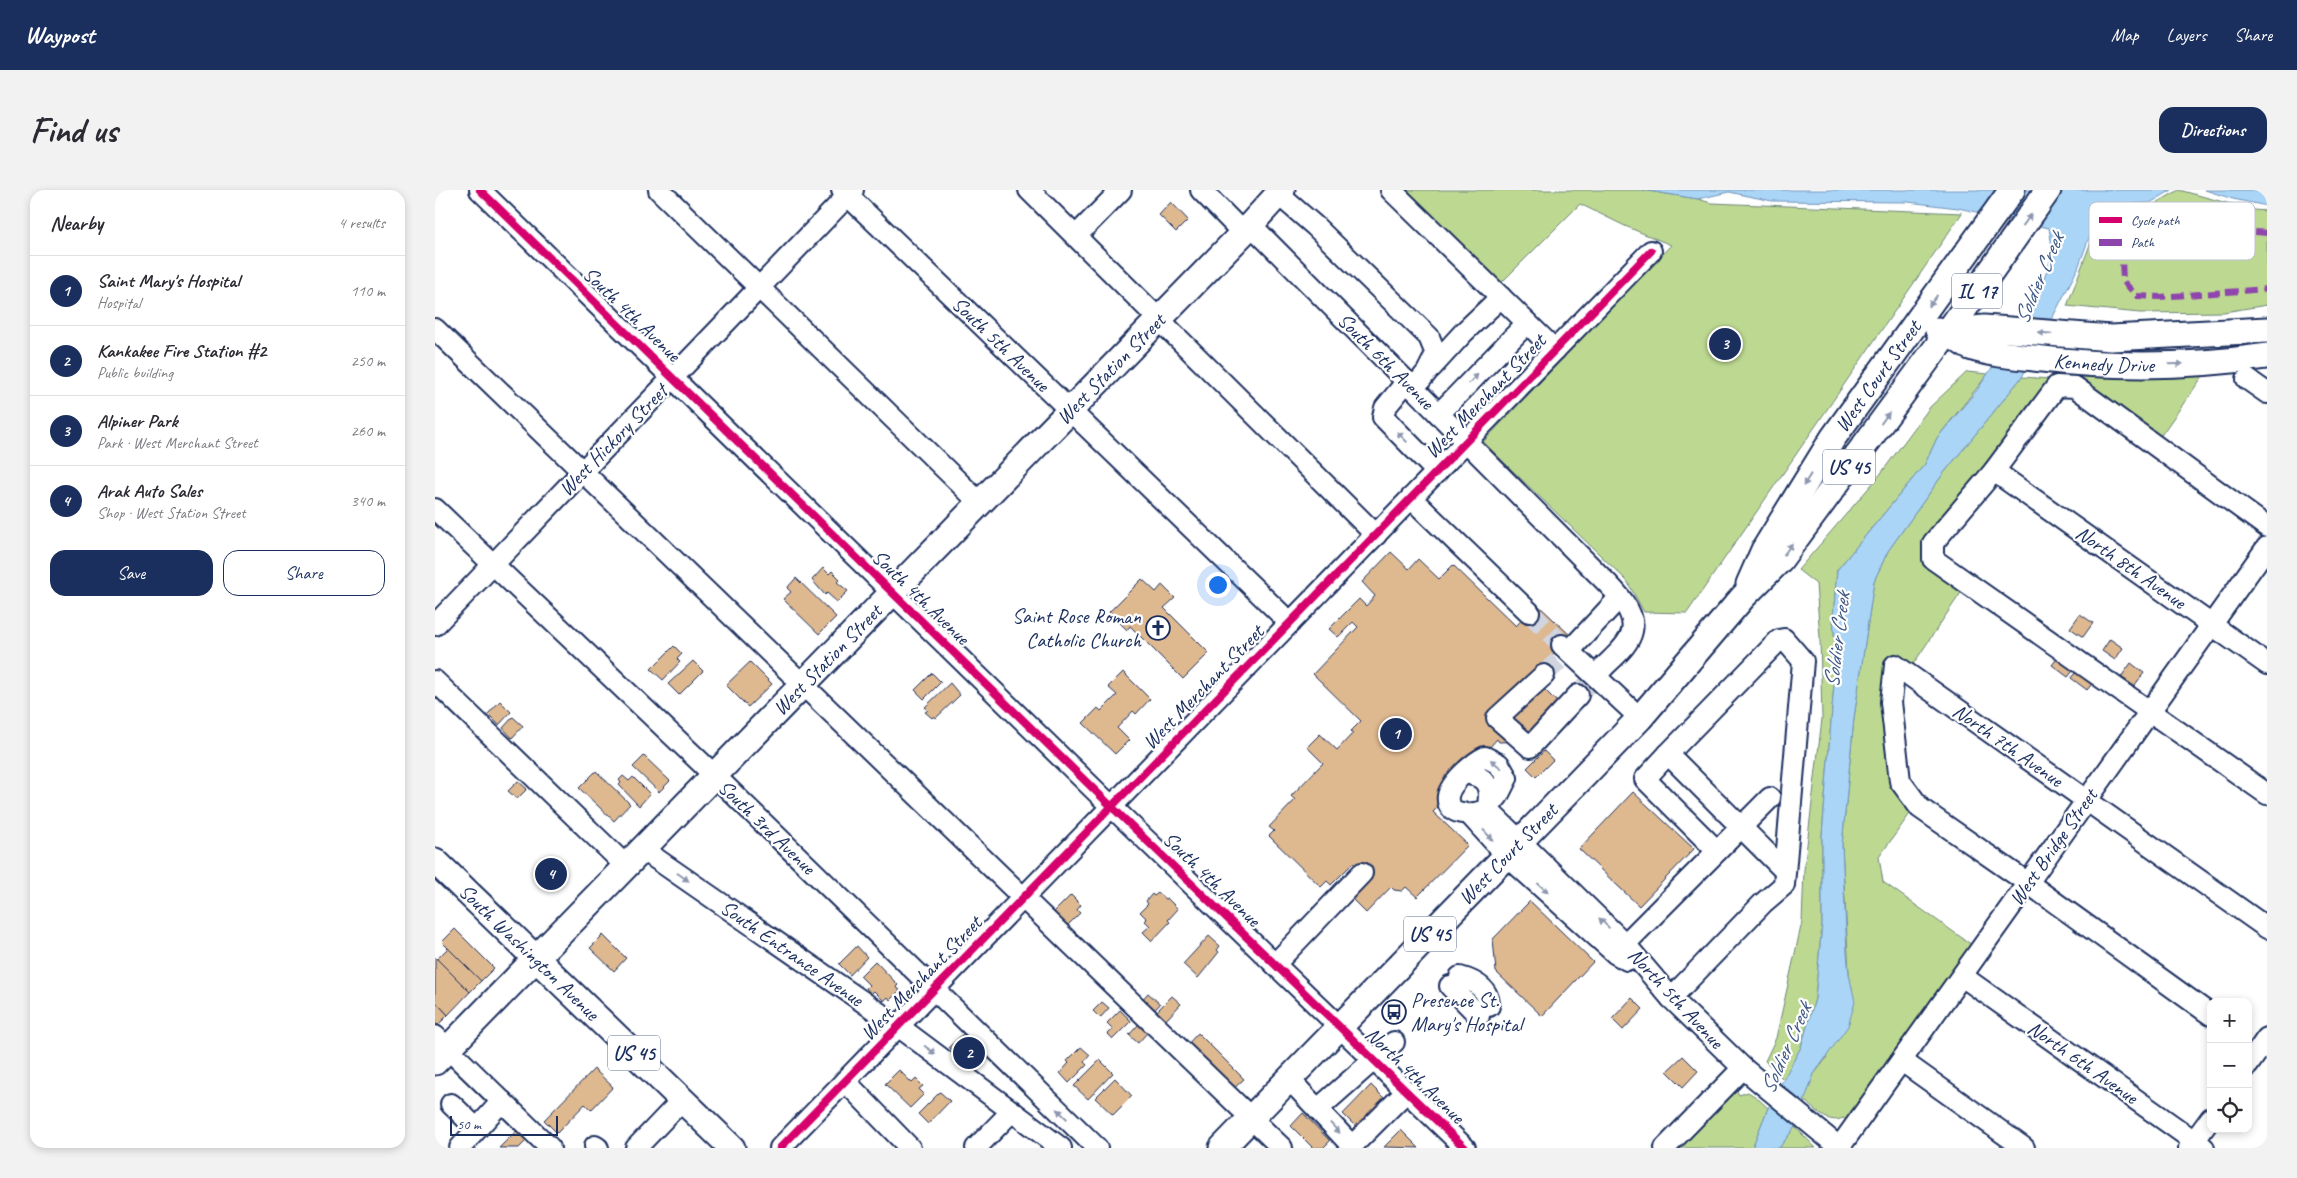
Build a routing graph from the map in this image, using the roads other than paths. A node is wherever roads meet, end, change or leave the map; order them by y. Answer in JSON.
{"nodes":[{"id":1,"x":480,"y":190,"type":"edge"},
{"id":2,"x":659,"y":190,"type":"edge"},
{"id":3,"x":1029,"y":190,"type":"edge"},
{"id":4,"x":1121,"y":190,"type":"edge"},
{"id":5,"x":1201,"y":190,"type":"edge"},
{"id":6,"x":1391,"y":190,"type":"edge"},
{"id":7,"x":2012,"y":190,"type":"edge"},
{"id":8,"x":2048,"y":190,"type":"edge"},
{"id":9,"x":848,"y":192,"type":"edge"},
{"id":10,"x":1280,"y":192,"type":"edge"},
{"id":11,"x":1247,"y":229,"type":"junction"},
{"id":12,"x":1076,"y":236,"type":"junction"},
{"id":13,"x":1651,"y":251,"type":"dead end"},
{"id":14,"x":760,"y":288,"type":"junction"},
{"id":15,"x":1501,"y":297,"type":"junction"},
{"id":16,"x":1160,"y":319,"type":"junction"},
{"id":17,"x":1527,"y":323,"type":"junction"},
{"id":18,"x":1915,"y":326,"type":"junction"},
{"id":19,"x":435,"y":329,"type":"edge"},
{"id":20,"x":2267,"y":330,"type":"edge"},
{"id":21,"x":1949,"y":332,"type":"junction"},
{"id":22,"x":1977,"y":338,"type":"junction"},
{"id":23,"x":1555,"y":350,"type":"junction"},
{"id":24,"x":2267,"y":356,"type":"edge"},
{"id":25,"x":1427,"y":372,"type":"junction"},
{"id":26,"x":673,"y":378,"type":"junction"},
{"id":27,"x":2247,"y":379,"type":"dead end"},
{"id":28,"x":1410,"y":385,"type":"junction"},
{"id":29,"x":2267,"y":393,"type":"edge"},
{"id":30,"x":1070,"y":410,"type":"junction"},
{"id":31,"x":1439,"y":414,"type":"junction"},
{"id":32,"x":1466,"y":441,"type":"junction"},
{"id":33,"x":1994,"y":471,"type":"junction"},
{"id":34,"x":583,"y":472,"type":"junction"},
{"id":35,"x":1437,"y":472,"type":"junction"},
{"id":36,"x":1411,"y":498,"type":"junction"},
{"id":37,"x":980,"y":503,"type":"junction"},
{"id":38,"x":435,"y":508,"type":"edge"},
{"id":39,"x":2267,"y":527,"type":"edge"},
{"id":40,"x":1376,"y":534,"type":"junction"},
{"id":41,"x":2267,"y":547,"type":"edge"},
{"id":42,"x":493,"y":566,"type":"junction"},
{"id":43,"x":893,"y":593,"type":"junction"},
{"id":44,"x":1743,"y":597,"type":"junction"},
{"id":45,"x":1622,"y":602,"type":"junction"},
{"id":46,"x":1529,"y":612,"type":"tunnel mouth"},
{"id":47,"x":1290,"y":623,"type":"junction"},
{"id":48,"x":2211,"y":624,"type":"junction"},
{"id":49,"x":435,"y":625,"type":"edge"},
{"id":50,"x":2267,"y":664,"type":"edge"},
{"id":51,"x":1601,"y":670,"type":"tunnel mouth"},
{"id":52,"x":1545,"y":675,"type":"tunnel mouth"},
{"id":53,"x":435,"y":681,"type":"edge"},
{"id":54,"x":803,"y":684,"type":"junction"},
{"id":55,"x":1578,"y":695,"type":"tunnel mouth"},
{"id":56,"x":2150,"y":711,"type":"junction"},
{"id":57,"x":1640,"y":718,"type":"junction"},
{"id":58,"x":1668,"y":754,"type":"junction"},
{"id":59,"x":714,"y":775,"type":"junction"},
{"id":60,"x":1472,"y":775,"type":"dead end"},
{"id":61,"x":2267,"y":794,"type":"edge"},
{"id":62,"x":1770,"y":798,"type":"dead end"},
{"id":63,"x":2087,"y":800,"type":"junction"},
{"id":64,"x":1111,"y":807,"type":"junction"},
{"id":65,"x":1740,"y":827,"type":"junction"},
{"id":66,"x":1513,"y":848,"type":"junction"},
{"id":67,"x":1717,"y":851,"type":"junction"},
{"id":68,"x":634,"y":858,"type":"junction"},
{"id":69,"x":435,"y":861,"type":"edge"},
{"id":70,"x":1784,"y":870,"type":"junction"},
{"id":71,"x":1362,"y":873,"type":"dead end"},
{"id":72,"x":2028,"y":883,"type":"junction"},
{"id":73,"x":1023,"y":897,"type":"junction"},
{"id":74,"x":2267,"y":928,"type":"edge"},
{"id":75,"x":1625,"y":944,"type":"junction"},
{"id":76,"x":536,"y":958,"type":"junction"},
{"id":77,"x":1275,"y":964,"type":"junction"},
{"id":78,"x":1648,"y":973,"type":"junction"},
{"id":79,"x":1962,"y":976,"type":"junction"},
{"id":80,"x":1455,"y":981,"type":"dead end"},
{"id":81,"x":935,"y":989,"type":"junction"},
{"id":82,"x":1671,"y":998,"type":"junction"},
{"id":83,"x":1484,"y":1011,"type":"dead end"},
{"id":84,"x":2207,"y":1012,"type":"edge"},
{"id":85,"x":898,"y":1026,"type":"junction"},
{"id":86,"x":1340,"y":1026,"type":"junction"},
{"id":87,"x":1394,"y":1042,"type":"dead end"},
{"id":88,"x":439,"y":1049,"type":"edge"},
{"id":89,"x":1375,"y":1061,"type":"junction"},
{"id":90,"x":1902,"y":1062,"type":"junction"},
{"id":91,"x":1743,"y":1068,"type":"junction"},
{"id":92,"x":1289,"y":1079,"type":"junction"},
{"id":93,"x":845,"y":1081,"type":"junction"},
{"id":94,"x":1407,"y":1092,"type":"junction"},
{"id":95,"x":682,"y":1100,"type":"junction"},
{"id":96,"x":502,"y":1101,"type":"junction"},
{"id":97,"x":451,"y":1104,"type":"dead end"},
{"id":98,"x":1318,"y":1109,"type":"junction"},
{"id":99,"x":1012,"y":1111,"type":"junction"},
{"id":100,"x":1251,"y":1118,"type":"junction"},
{"id":101,"x":2207,"y":1125,"type":"edge"},
{"id":102,"x":477,"y":1129,"type":"junction"},
{"id":103,"x":982,"y":1146,"type":"edge"},
{"id":104,"x":2196,"y":1146,"type":"edge"},
{"id":105,"x":1351,"y":1147,"type":"edge"},
{"id":106,"x":460,"y":1148,"type":"edge"},
{"id":107,"x":550,"y":1148,"type":"edge"},
{"id":108,"x":636,"y":1148,"type":"edge"},
{"id":109,"x":732,"y":1148,"type":"edge"},
{"id":110,"x":780,"y":1148,"type":"edge"},
{"id":111,"x":910,"y":1148,"type":"edge"},
{"id":112,"x":1061,"y":1148,"type":"edge"},
{"id":113,"x":1097,"y":1148,"type":"edge"},
{"id":114,"x":1223,"y":1148,"type":"edge"},
{"id":115,"x":1282,"y":1148,"type":"edge"},
{"id":116,"x":1465,"y":1148,"type":"edge"},
{"id":117,"x":1665,"y":1148,"type":"edge"},
{"id":118,"x":1840,"y":1148,"type":"edge"},
{"id":119,"x":2024,"y":1148,"type":"edge"}],
"edges":[{"from":1,"to":26,"type":"street","name":"South 4th Avenue"},
{"from":2,"to":14,"type":"street"},
{"from":3,"to":12,"type":"street"},
{"from":4,"to":12,"type":"street"},
{"from":5,"to":11,"type":"street","name":"South 6th Avenue"},
{"from":6,"to":15,"type":"street"},
{"from":7,"to":18,"type":"main road","name":"West Court Street","number":"IL 17","one_way":true},
{"from":21,"to":8,"type":"main road","name":"West Court Street","number":"IL 17","one_way":true},
{"from":9,"to":14,"type":"street","name":"West Hickory Street"},
{"from":9,"to":30,"type":"street","name":"South 5th Avenue"},
{"from":10,"to":11,"type":"main road","name":"West Station Street"},
{"from":10,"to":25,"type":"street"},
{"from":11,"to":16,"type":"main road","name":"West Station Street"},
{"from":11,"to":28,"type":"street","name":"South 6th Avenue"},
{"from":12,"to":16,"type":"street"},
{"from":13,"to":23,"type":"street","name":"West Merchant Street"},
{"from":14,"to":26,"type":"street","name":"West Hickory Street"},
{"from":14,"to":37,"type":"street"},
{"from":15,"to":17,"type":"street"},
{"from":15,"to":25,"type":"street"},
{"from":16,"to":30,"type":"main road","name":"West Station Street"},
{"from":16,"to":40,"type":"street"},
{"from":17,"to":23,"type":"street"},
{"from":31,"to":17,"type":"street","one_way":true},
{"from":18,"to":21,"type":"main road","name":"Kennedy Drive"},
{"from":18,"to":44,"type":"main road","name":"West Court Street","number":"US 45","one_way":true},
{"from":19,"to":34,"type":"street"},
{"from":20,"to":22,"type":"main road","name":"Kennedy Drive","one_way":true},
{"from":21,"to":22,"type":"main road","name":"Kennedy Drive"},
{"from":44,"to":21,"type":"main road","name":"West Court Street","number":"US 45","one_way":true},
{"from":22,"to":24,"type":"main road","name":"Kennedy Drive","one_way":true},
{"from":23,"to":32,"type":"street","name":"West Merchant Street"},
{"from":25,"to":28,"type":"street"},
{"from":26,"to":34,"type":"street","name":"West Hickory Street"},
{"from":26,"to":43,"type":"street","name":"South 4th Avenue"},
{"from":27,"to":29,"type":"street"},
{"from":28,"to":31,"type":"street","name":"South 6th Avenue"},
{"from":35,"to":28,"type":"street","one_way":true},
{"from":30,"to":37,"type":"main road","name":"West Station Street"},
{"from":30,"to":47,"type":"street","name":"South 5th Avenue"},
{"from":31,"to":32,"type":"street","name":"South 6th Avenue"},
{"from":32,"to":35,"type":"street","name":"West Merchant Street"},
{"from":32,"to":45,"type":"street","name":"South 6th Avenue"},
{"from":33,"to":39,"type":"street"},
{"from":33,"to":48,"type":"street","name":"North 8th Avenue"},
{"from":33,"to":56,"type":"street"},
{"from":34,"to":42,"type":"street","name":"West Hickory Street"},
{"from":34,"to":54,"type":"street"},
{"from":35,"to":36,"type":"street","name":"West Merchant Street"},
{"from":36,"to":40,"type":"street","name":"West Merchant Street"},
{"from":36,"to":46,"type":"street"},
{"from":37,"to":43,"type":"main road","name":"West Station Street"},
{"from":38,"to":42,"type":"street","name":"South 3rd Avenue"},
{"from":40,"to":47,"type":"street","name":"West Merchant Street"},
{"from":41,"to":48,"type":"street","name":"West Bridge Street"},
{"from":42,"to":49,"type":"street","name":"West Hickory Street"},
{"from":42,"to":59,"type":"street","name":"South 3rd Avenue"},
{"from":43,"to":54,"type":"main road","name":"West Station Street"},
{"from":43,"to":64,"type":"street","name":"South 4th Avenue"},
{"from":44,"to":57,"type":"main road","name":"West Court Street","number":"US 45"},
{"from":45,"to":51,"type":"street"},
{"from":45,"to":57,"type":"street"},
{"from":47,"to":64,"type":"street","name":"West Merchant Street"},
{"from":48,"to":50,"type":"street","name":"North 8th Avenue"},
{"from":48,"to":56,"type":"street","name":"West Bridge Street"},
{"from":52,"to":55,"type":"street"},
{"from":53,"to":68,"type":"street","name":"South Entrance Avenue"},
{"from":54,"to":59,"type":"main road","name":"West Station Street"},
{"from":54,"to":73,"type":"street"},
{"from":56,"to":61,"type":"street"},
{"from":56,"to":63,"type":"street","name":"West Bridge Street"},
{"from":57,"to":66,"type":"main road","name":"West Court Street","number":"US 45"},
{"from":58,"to":65,"type":"street"},
{"from":58,"to":67,"type":"street"},
{"from":58,"to":70,"type":"street"},
{"from":59,"to":68,"type":"main road","name":"West Station Street"},
{"from":59,"to":81,"type":"street","name":"South 3rd Avenue"},
{"from":66,"to":60,"type":"street","one_way":true},
{"from":62,"to":65,"type":"street"},
{"from":63,"to":72,"type":"street","name":"West Bridge Street"},
{"from":63,"to":72,"type":"street","name":"North 7th Avenue"},
{"from":63,"to":74,"type":"street","name":"North 7th Avenue"},
{"from":64,"to":73,"type":"street","name":"West Merchant Street"},
{"from":64,"to":77,"type":"street","name":"South 4th Avenue"},
{"from":65,"to":67,"type":"street"},
{"from":65,"to":70,"type":"street"},
{"from":75,"to":66,"type":"street","name":"North 5th Avenue","one_way":true},
{"from":66,"to":78,"type":"street","one_way":true},
{"from":66,"to":86,"type":"main road","name":"West Court Street","number":"US 45"},
{"from":67,"to":75,"type":"street"},
{"from":68,"to":76,"type":"main road","name":"West Station Street"},
{"from":68,"to":85,"type":"street","name":"South Entrance Avenue","one_way":true},
{"from":69,"to":76,"type":"main road","name":"South Washington Avenue","number":"US 45"},
{"from":70,"to":82,"type":"street"},
{"from":71,"to":77,"type":"street"},
{"from":72,"to":79,"type":"street","name":"West Bridge Street"},
{"from":72,"to":84,"type":"street"},
{"from":73,"to":81,"type":"street","name":"West Merchant Street"},
{"from":73,"to":100,"type":"street"},
{"from":75,"to":78,"type":"street","name":"North 5th Avenue"},
{"from":76,"to":88,"type":"main road","name":"West Station Street"},
{"from":76,"to":95,"type":"main road","name":"South Washington Avenue","number":"US 45"},
{"from":77,"to":86,"type":"street","name":"South 4th Avenue"},
{"from":78,"to":82,"type":"street","name":"North 5th Avenue"},
{"from":79,"to":90,"type":"street","name":"West Bridge Street"},
{"from":79,"to":104,"type":"street","name":"North 6th Avenue"},
{"from":80,"to":83,"type":"street"},
{"from":81,"to":85,"type":"street","name":"West Merchant Street"},
{"from":113,"to":81,"type":"street","name":"South 3rd Avenue","one_way":true},
{"from":82,"to":91,"type":"street","name":"North 5th Avenue"},
{"from":85,"to":93,"type":"street","name":"West Merchant Street"},
{"from":85,"to":99,"type":"street","name":"South Entrance Avenue","one_way":true},
{"from":86,"to":89,"type":"street","name":"North 4th Avenue"},
{"from":86,"to":92,"type":"main road","name":"West Court Street","number":"US 45"},
{"from":87,"to":89,"type":"street"},
{"from":88,"to":96,"type":"street"},
{"from":89,"to":94,"type":"street","name":"North 4th Avenue"},
{"from":89,"to":98,"type":"street"},
{"from":90,"to":118,"type":"street","name":"West Bridge Street"},
{"from":90,"to":119,"type":"street"},
{"from":91,"to":117,"type":"street"},
{"from":91,"to":118,"type":"street","name":"North 5th Avenue"},
{"from":92,"to":98,"type":"street"},
{"from":92,"to":100,"type":"main road","name":"West Court Street","number":"US 45"},
{"from":93,"to":110,"type":"street","name":"West Merchant Street"},
{"from":93,"to":111,"type":"street"},
{"from":94,"to":105,"type":"street"},
{"from":94,"to":116,"type":"street","name":"North 4th Avenue"},
{"from":95,"to":108,"type":"street"},
{"from":95,"to":109,"type":"main road","name":"South Washington Avenue","number":"US 45"},
{"from":96,"to":102,"type":"street"},
{"from":96,"to":107,"type":"street"},
{"from":97,"to":102,"type":"street"},
{"from":98,"to":105,"type":"street","one_way":true},
{"from":99,"to":103,"type":"street"},
{"from":99,"to":112,"type":"street","name":"South Entrance Avenue"},
{"from":100,"to":114,"type":"main road","name":"West Court Street","number":"US 45"},
{"from":100,"to":115,"type":"street"},
{"from":101,"to":104,"type":"street"},
{"from":102,"to":106,"type":"street"}]}
